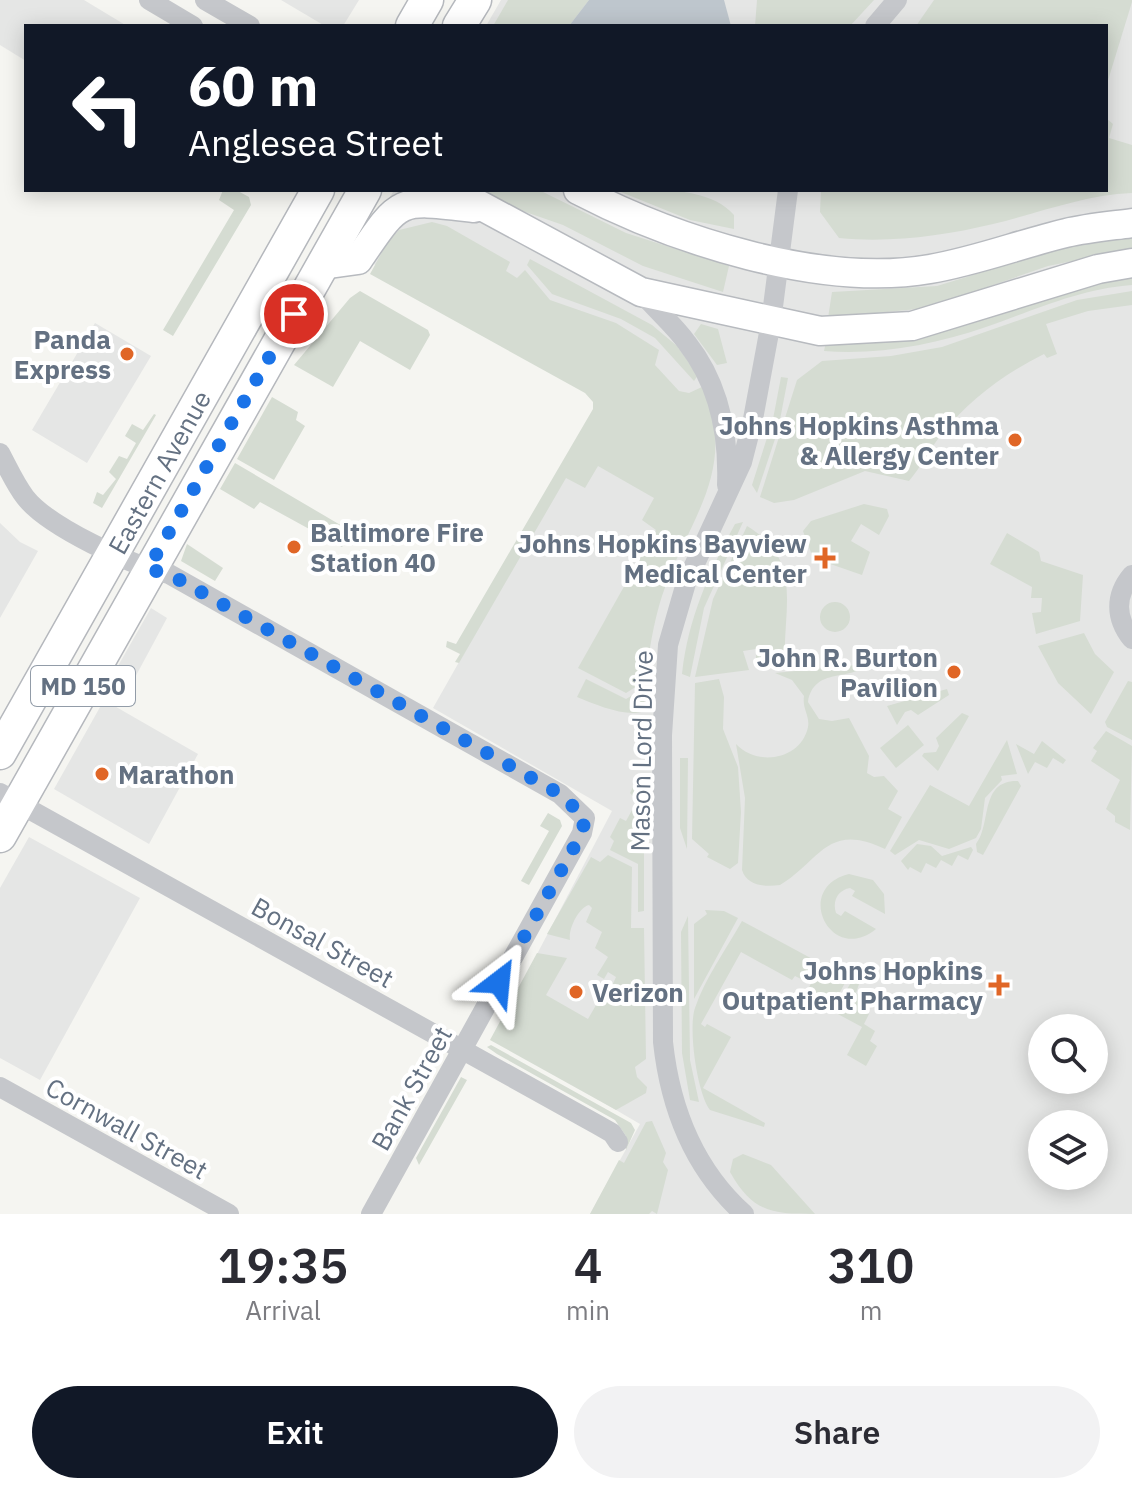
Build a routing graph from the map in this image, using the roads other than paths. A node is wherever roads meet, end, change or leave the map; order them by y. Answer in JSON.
{"nodes":[{"id":1,"x":149,"y":0,"type":"edge"},
{"id":2,"x":205,"y":0,"type":"edge"},
{"id":3,"x":427,"y":0,"type":"edge"},
{"id":4,"x":475,"y":0,"type":"edge"},
{"id":5,"x":897,"y":0,"type":"edge"},
{"id":6,"x":190,"y":24,"type":"edge"},
{"id":7,"x":247,"y":24,"type":"edge"},
{"id":8,"x":413,"y":24,"type":"edge"},
{"id":9,"x":460,"y":24,"type":"edge"},
{"id":10,"x":877,"y":24,"type":"edge"},
{"id":11,"x":317,"y":192,"type":"edge"},
{"id":12,"x":364,"y":192,"type":"edge"},
{"id":13,"x":455,"y":192,"type":"edge"},
{"id":14,"x":582,"y":192,"type":"edge"},
{"id":15,"x":788,"y":192,"type":"edge"},
{"id":16,"x":484,"y":209,"type":"junction"},
{"id":17,"x":1132,"y":223,"type":"edge"},
{"id":18,"x":779,"y":261,"type":"junction"},
{"id":19,"x":1132,"y":263,"type":"edge"},
{"id":20,"x":322,"y":265,"type":"junction"},
{"id":21,"x":641,"y":292,"type":"junction"},
{"id":22,"x":771,"y":322,"type":"junction"},
{"id":23,"x":0,"y":453,"type":"edge"},
{"id":24,"x":727,"y":497,"type":"junction"},
{"id":25,"x":114,"y":552,"type":"junction"},
{"id":26,"x":148,"y":569,"type":"junction"},
{"id":27,"x":1132,"y":575,"type":"edge"},
{"id":28,"x":1132,"y":639,"type":"edge"},
{"id":29,"x":0,"y":753,"type":"edge"},
{"id":30,"x":9,"y":798,"type":"edge"},
{"id":31,"x":0,"y":836,"type":"edge"},
{"id":32,"x":462,"y":1049,"type":"junction"},
{"id":33,"x":0,"y":1087,"type":"edge"},
{"id":34,"x":618,"y":1142,"type":"dead end"},
{"id":35,"x":229,"y":1214,"type":"edge"},
{"id":36,"x":371,"y":1214,"type":"edge"},
{"id":37,"x":744,"y":1214,"type":"edge"}],
"edges":[{"from":1,"to":6,"type":"street"},
{"from":2,"to":7,"type":"street"},
{"from":3,"to":8,"type":"main road"},
{"from":4,"to":9,"type":"main road"},
{"from":5,"to":10,"type":"street"},
{"from":11,"to":25,"type":"main road","name":"Eastern Avenue","number":"MD 150"},
{"from":12,"to":20,"type":"main road","name":"Eastern Avenue","number":"MD 150"},
{"from":13,"to":16,"type":"street"},
{"from":14,"to":18,"type":"street"},
{"from":15,"to":18,"type":"street","name":"Mason Lord Drive"},
{"from":16,"to":20,"type":"street"},
{"from":16,"to":21,"type":"street"},
{"from":17,"to":18,"type":"street"},
{"from":18,"to":22,"type":"street","name":"Mason Lord Drive"},
{"from":19,"to":22,"type":"street"},
{"from":20,"to":26,"type":"main road","name":"Eastern Avenue","number":"MD 150"},
{"from":21,"to":22,"type":"street"},
{"from":21,"to":24,"type":"street"},
{"from":22,"to":24,"type":"street","name":"Mason Lord Drive"},
{"from":23,"to":25,"type":"street"},
{"from":24,"to":37,"type":"street","name":"Mason Lord Drive"},
{"from":25,"to":26,"type":"street"},
{"from":25,"to":29,"type":"main road","name":"Eastern Avenue","number":"MD 150"},
{"from":26,"to":30,"type":"main road","name":"Eastern Avenue","number":"MD 150"},
{"from":26,"to":32,"type":"street","name":"Bank Street"},
{"from":27,"to":28,"type":"street"},
{"from":30,"to":31,"type":"main road","name":"Eastern Avenue","number":"MD 150"},
{"from":30,"to":32,"type":"street","name":"Bonsal Street"},
{"from":32,"to":34,"type":"street","name":"Bonsal Street"},
{"from":32,"to":36,"type":"street","name":"Bank Street"},
{"from":33,"to":35,"type":"street","name":"Cornwall Street"}]}
